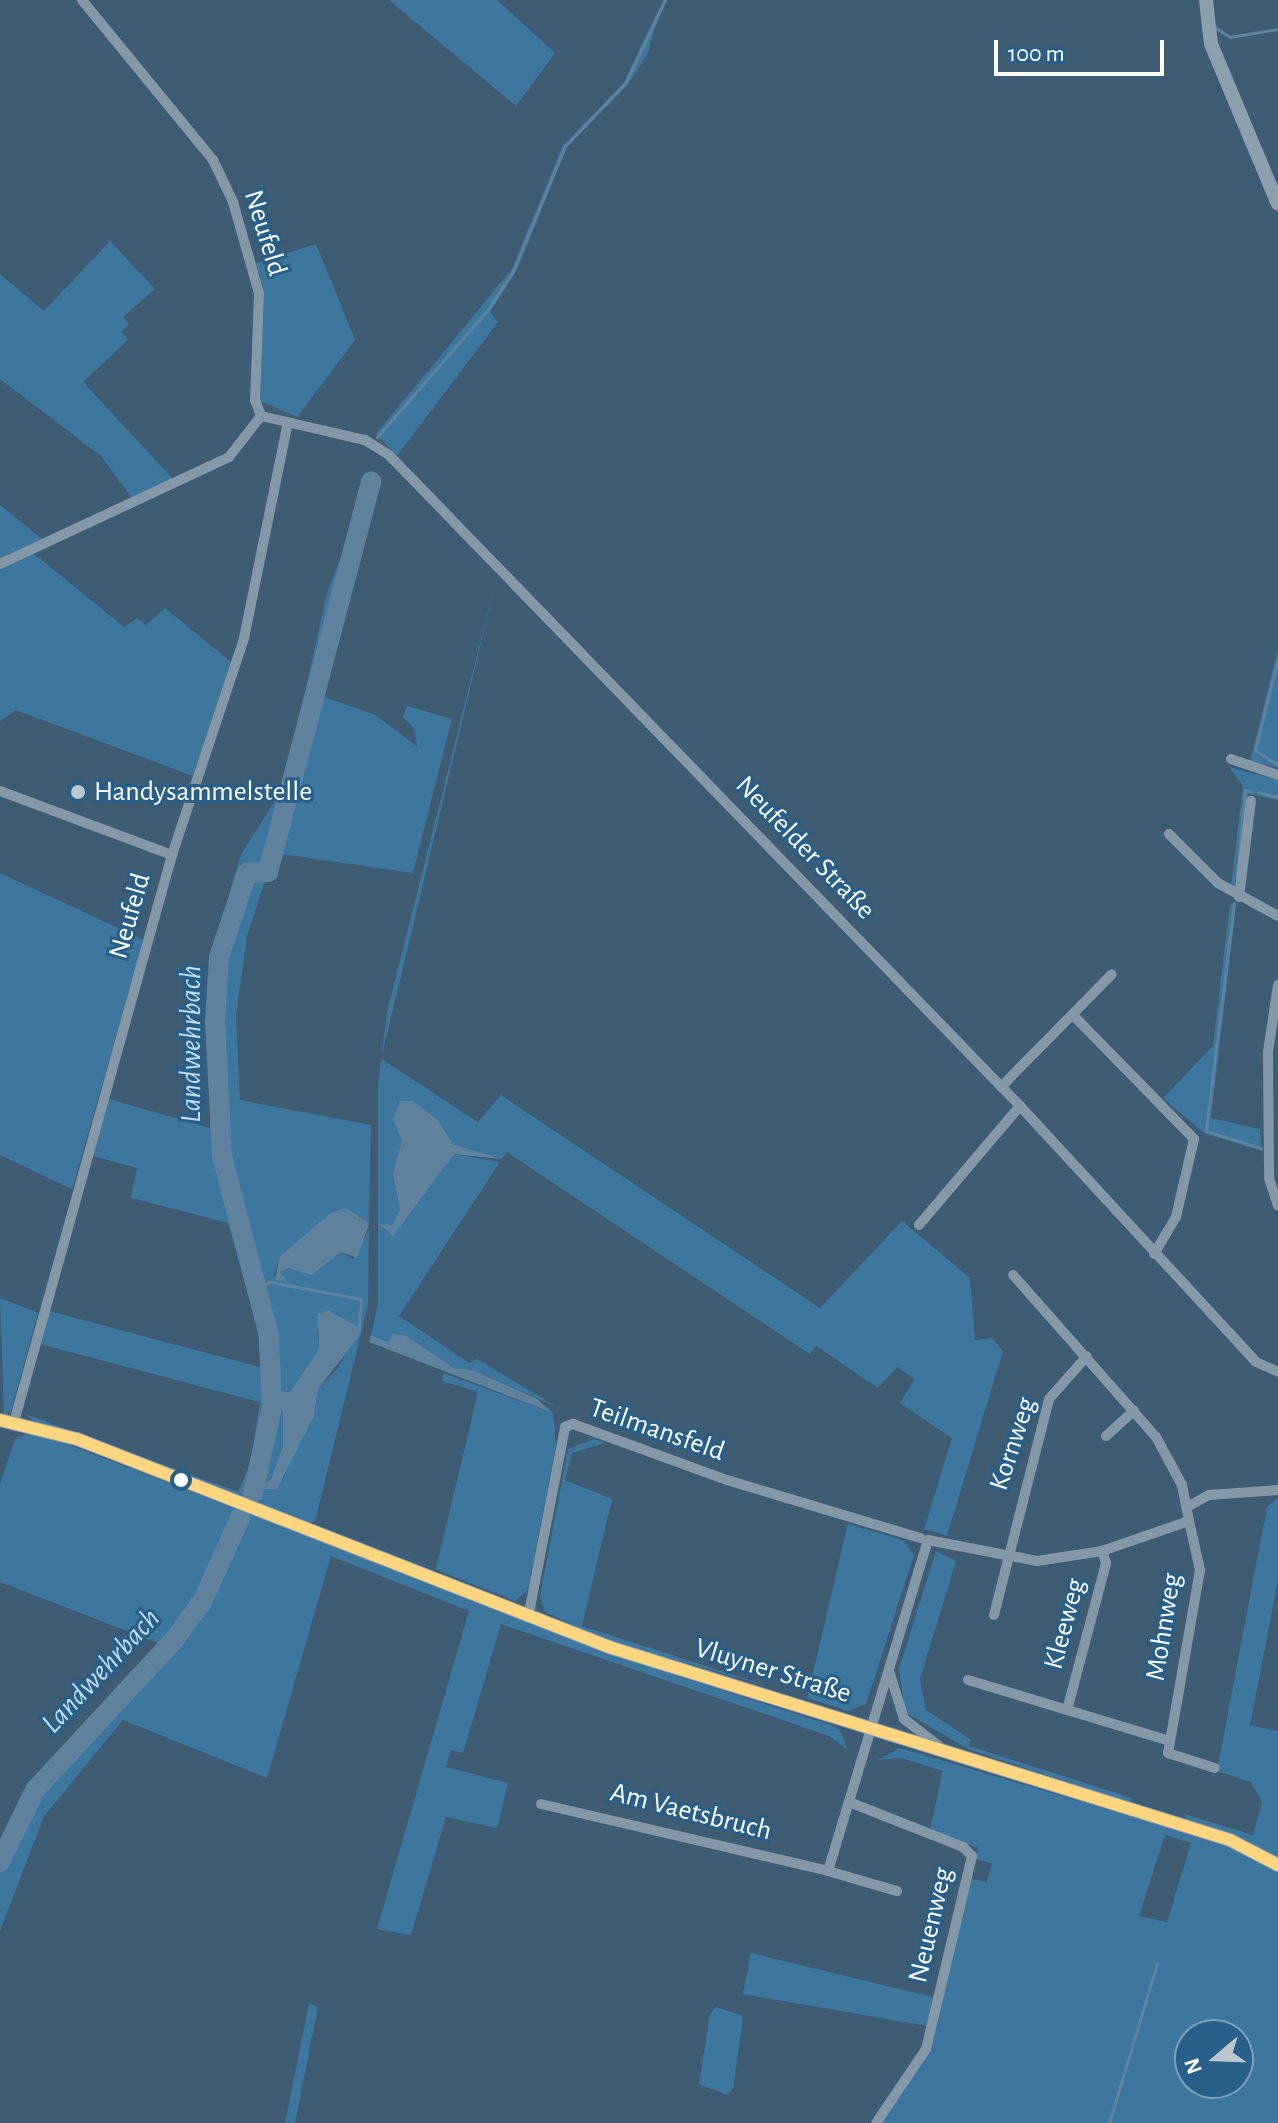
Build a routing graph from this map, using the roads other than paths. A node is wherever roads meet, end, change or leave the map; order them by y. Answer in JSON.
{"nodes":[{"id":1,"x":84,"y":0,"type":"edge"},
{"id":2,"x":1206,"y":0,"type":"edge"},
{"id":3,"x":1278,"y":204,"type":"edge"},
{"id":4,"x":261,"y":416,"type":"junction"},
{"id":5,"x":288,"y":422,"type":"junction"},
{"id":6,"x":0,"y":564,"type":"edge"},
{"id":7,"x":1231,"y":759,"type":"dead end"},
{"id":8,"x":1278,"y":775,"type":"edge"},
{"id":9,"x":0,"y":791,"type":"edge"},
{"id":10,"x":1251,"y":801,"type":"dead end"},
{"id":11,"x":1169,"y":834,"type":"dead end"},
{"id":12,"x":172,"y":855,"type":"junction"},
{"id":13,"x":1239,"y":897,"type":"junction"},
{"id":14,"x":1278,"y":916,"type":"edge"},
{"id":15,"x":1112,"y":974,"type":"dead end"},
{"id":16,"x":1278,"y":985,"type":"edge"},
{"id":17,"x":1074,"y":1016,"type":"junction"},
{"id":18,"x":1001,"y":1087,"type":"junction"},
{"id":19,"x":1020,"y":1106,"type":"junction"},
{"id":20,"x":1278,"y":1206,"type":"edge"},
{"id":21,"x":919,"y":1225,"type":"dead end"},
{"id":22,"x":1154,"y":1254,"type":"junction"},
{"id":23,"x":1013,"y":1275,"type":"dead end"},
{"id":24,"x":1087,"y":1356,"type":"junction"},
{"id":25,"x":1278,"y":1372,"type":"edge"},
{"id":26,"x":1134,"y":1411,"type":"junction"},
{"id":27,"x":7,"y":1421,"type":"edge"},
{"id":28,"x":1106,"y":1436,"type":"dead end"},
{"id":29,"x":1278,"y":1490,"type":"edge"},
{"id":30,"x":1187,"y":1507,"type":"junction"},
{"id":31,"x":1189,"y":1521,"type":"junction"},
{"id":32,"x":920,"y":1538,"type":"dead end"},
{"id":33,"x":1102,"y":1551,"type":"junction"},
{"id":34,"x":1006,"y":1557,"type":"junction"},
{"id":35,"x":994,"y":1615,"type":"dead end"},
{"id":36,"x":528,"y":1618,"type":"junction"},
{"id":37,"x":889,"y":1668,"type":"junction"},
{"id":38,"x":968,"y":1680,"type":"dead end"},
{"id":39,"x":1067,"y":1710,"type":"junction"},
{"id":40,"x":871,"y":1729,"type":"junction"},
{"id":41,"x":1170,"y":1741,"type":"junction"},
{"id":42,"x":950,"y":1754,"type":"junction"},
{"id":43,"x":1215,"y":1768,"type":"dead end"},
{"id":44,"x":849,"y":1802,"type":"junction"},
{"id":45,"x":541,"y":1804,"type":"dead end"},
{"id":46,"x":1278,"y":1865,"type":"edge"},
{"id":47,"x":828,"y":1871,"type":"junction"},
{"id":48,"x":897,"y":1891,"type":"dead end"},
{"id":49,"x":876,"y":2123,"type":"edge"}],
"edges":[{"from":1,"to":4,"type":"street","name":"Neufeld"},
{"from":2,"to":3,"type":"main road"},
{"from":4,"to":5,"type":"street","name":"Neufelder Straße"},
{"from":4,"to":6,"type":"street"},
{"from":5,"to":12,"type":"street","name":"Neufeld"},
{"from":5,"to":18,"type":"street","name":"Neufelder Straße"},
{"from":7,"to":8,"type":"street"},
{"from":9,"to":12,"type":"street"},
{"from":10,"to":13,"type":"street"},
{"from":11,"to":13,"type":"street"},
{"from":12,"to":27,"type":"street","name":"Neufeld"},
{"from":13,"to":14,"type":"street"},
{"from":15,"to":17,"type":"street"},
{"from":16,"to":20,"type":"street"},
{"from":17,"to":18,"type":"street"},
{"from":17,"to":22,"type":"street"},
{"from":18,"to":19,"type":"street","name":"Neufelder Straße"},
{"from":19,"to":21,"type":"street"},
{"from":19,"to":22,"type":"street","name":"Neufelder Straße"},
{"from":22,"to":25,"type":"street","name":"Neufelder Straße"},
{"from":23,"to":24,"type":"street"},
{"from":24,"to":26,"type":"street"},
{"from":24,"to":34,"type":"street","name":"Kornweg"},
{"from":26,"to":28,"type":"street"},
{"from":26,"to":30,"type":"street"},
{"from":27,"to":36,"type":"main road","name":"Vluyner Straße"},
{"from":29,"to":30,"type":"street"},
{"from":30,"to":31,"type":"street","name":"Mohnweg"},
{"from":31,"to":33,"type":"street"},
{"from":31,"to":41,"type":"street","name":"Mohnweg"},
{"from":32,"to":36,"type":"street","name":"Teilmansfeld"},
{"from":33,"to":34,"type":"street"},
{"from":33,"to":39,"type":"street","name":"Kleeweg"},
{"from":34,"to":35,"type":"street","name":"Kornweg"},
{"from":34,"to":37,"type":"street"},
{"from":36,"to":40,"type":"main road","name":"Vluyner Straße"},
{"from":37,"to":40,"type":"street"},
{"from":37,"to":42,"type":"street"},
{"from":38,"to":39,"type":"street","name":"Kleeweg"},
{"from":39,"to":41,"type":"street","name":"Kleeweg"},
{"from":40,"to":42,"type":"main road","name":"Vluyner Straße"},
{"from":40,"to":44,"type":"street"},
{"from":41,"to":43,"type":"street","name":"Kleeweg"},
{"from":42,"to":46,"type":"main road","name":"Vluyner Straße"},
{"from":44,"to":47,"type":"street"},
{"from":44,"to":49,"type":"street","name":"Neuenweg"},
{"from":45,"to":47,"type":"street","name":"Am Vaetsbruch"},
{"from":47,"to":48,"type":"street","name":"Am Vaetsbruch"}]}
